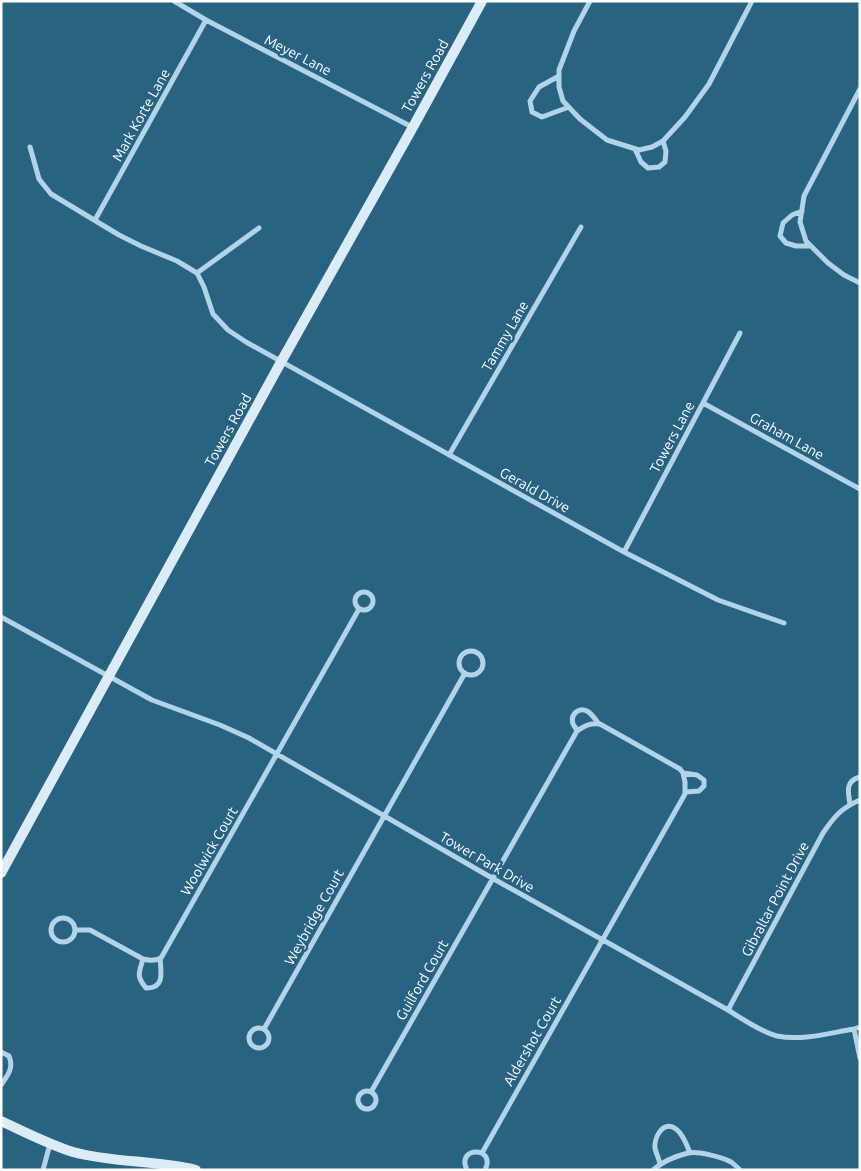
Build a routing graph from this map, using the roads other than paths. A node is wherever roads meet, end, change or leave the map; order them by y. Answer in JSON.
{"nodes":[{"id":1,"x":174,"y":1,"type":"edge"},
{"id":2,"x":482,"y":1,"type":"edge"},
{"id":3,"x":590,"y":1,"type":"edge"},
{"id":4,"x":752,"y":1,"type":"edge"},
{"id":5,"x":206,"y":20,"type":"junction"},
{"id":6,"x":559,"y":76,"type":"junction"},
{"id":7,"x":860,"y":89,"type":"edge"},
{"id":8,"x":569,"y":107,"type":"junction"},
{"id":9,"x":413,"y":127,"type":"junction"},
{"id":10,"x":662,"y":141,"type":"junction"},
{"id":11,"x":30,"y":148,"type":"dead end"},
{"id":12,"x":635,"y":149,"type":"junction"},
{"id":13,"x":802,"y":211,"type":"junction"},
{"id":14,"x":95,"y":220,"type":"junction"},
{"id":15,"x":581,"y":227,"type":"dead end"},
{"id":16,"x":259,"y":228,"type":"dead end"},
{"id":17,"x":811,"y":246,"type":"junction"},
{"id":18,"x":197,"y":273,"type":"junction"},
{"id":19,"x":860,"y":283,"type":"edge"},
{"id":20,"x":740,"y":333,"type":"dead end"},
{"id":21,"x":281,"y":362,"type":"junction"},
{"id":22,"x":703,"y":402,"type":"junction"},
{"id":23,"x":449,"y":455,"type":"junction"},
{"id":24,"x":860,"y":489,"type":"edge"},
{"id":25,"x":624,"y":552,"type":"junction"},
{"id":26,"x":359,"y":609,"type":"dead end"},
{"id":27,"x":1,"y":617,"type":"edge"},
{"id":28,"x":784,"y":623,"type":"dead end"},
{"id":29,"x":465,"y":673,"type":"junction"},
{"id":30,"x":109,"y":677,"type":"junction"},
{"id":31,"x":599,"y":724,"type":"junction"},
{"id":32,"x":577,"y":731,"type":"junction"},
{"id":33,"x":277,"y":754,"type":"junction"},
{"id":34,"x":683,"y":773,"type":"junction"},
{"id":35,"x":860,"y":777,"type":"edge"},
{"id":36,"x":686,"y":792,"type":"junction"},
{"id":37,"x":860,"y":800,"type":"edge"},
{"id":38,"x":850,"y":804,"type":"junction"},
{"id":39,"x":384,"y":816,"type":"junction"},
{"id":40,"x":1,"y":873,"type":"edge"},
{"id":41,"x":492,"y":878,"type":"junction"},
{"id":42,"x":76,"y":930,"type":"junction"},
{"id":43,"x":602,"y":940,"type":"junction"},
{"id":44,"x":160,"y":958,"type":"junction"},
{"id":45,"x":144,"y":960,"type":"junction"},
{"id":46,"x":728,"y":1010,"type":"junction"},
{"id":47,"x":857,"y":1028,"type":"edge"},
{"id":48,"x":264,"y":1029,"type":"junction"},
{"id":49,"x":1,"y":1052,"type":"edge"},
{"id":50,"x":860,"y":1058,"type":"edge"},
{"id":51,"x":1,"y":1085,"type":"edge"},
{"id":52,"x":371,"y":1092,"type":"dead end"},
{"id":53,"x":1,"y":1122,"type":"edge"},
{"id":54,"x":50,"y":1143,"type":"junction"},
{"id":55,"x":482,"y":1153,"type":"junction"},
{"id":56,"x":690,"y":1153,"type":"junction"},
{"id":57,"x":660,"y":1164,"type":"junction"},
{"id":58,"x":43,"y":1170,"type":"edge"},
{"id":59,"x":196,"y":1170,"type":"edge"},
{"id":60,"x":467,"y":1170,"type":"edge"},
{"id":61,"x":485,"y":1170,"type":"edge"},
{"id":62,"x":652,"y":1170,"type":"edge"},
{"id":63,"x":740,"y":1170,"type":"edge"}],
"edges":[{"from":1,"to":5,"type":"street","name":"Meyer Lane"},
{"from":2,"to":9,"type":"main road","name":"Towers Road"},
{"from":3,"to":6,"type":"street"},
{"from":4,"to":10,"type":"street"},
{"from":5,"to":9,"type":"street","name":"Meyer Lane"},
{"from":5,"to":14,"type":"street","name":"Mark Korte Lane"},
{"from":6,"to":8,"type":"street"},
{"from":6,"to":8,"type":"street"},
{"from":7,"to":13,"type":"street"},
{"from":8,"to":12,"type":"street"},
{"from":9,"to":21,"type":"main road","name":"Towers Road"},
{"from":10,"to":12,"type":"street"},
{"from":10,"to":12,"type":"street"},
{"from":11,"to":14,"type":"street"},
{"from":13,"to":17,"type":"street"},
{"from":13,"to":17,"type":"street"},
{"from":14,"to":18,"type":"street"},
{"from":15,"to":23,"type":"street","name":"Tammy Lane"},
{"from":16,"to":18,"type":"street"},
{"from":17,"to":19,"type":"street"},
{"from":18,"to":21,"type":"street","name":"Gerald Drive"},
{"from":20,"to":22,"type":"street","name":"Towers Lane"},
{"from":21,"to":23,"type":"street","name":"Gerald Drive"},
{"from":21,"to":30,"type":"main road","name":"Towers Road"},
{"from":22,"to":24,"type":"street","name":"Graham Lane"},
{"from":22,"to":25,"type":"street","name":"Towers Lane"},
{"from":23,"to":25,"type":"street","name":"Gerald Drive"},
{"from":25,"to":28,"type":"street","name":"Gerald Drive"},
{"from":26,"to":33,"type":"street","name":"Woolwick Court"},
{"from":27,"to":30,"type":"street","name":"Tower Park Drive"},
{"from":29,"to":29,"type":"street"},
{"from":29,"to":39,"type":"street","name":"Weybridge Court"},
{"from":30,"to":33,"type":"street","name":"Tower Park Drive"},
{"from":30,"to":40,"type":"main road","name":"Towers Road"},
{"from":31,"to":32,"type":"street"},
{"from":31,"to":32,"type":"street"},
{"from":31,"to":34,"type":"street"},
{"from":32,"to":41,"type":"street","name":"Guilford Court"},
{"from":33,"to":39,"type":"street","name":"Tower Park Drive"},
{"from":33,"to":44,"type":"street","name":"Woolwick Court"},
{"from":34,"to":36,"type":"street"},
{"from":34,"to":36,"type":"street"},
{"from":35,"to":38,"type":"street"},
{"from":36,"to":43,"type":"street","name":"Aldershot Court"},
{"from":37,"to":38,"type":"street","name":"Gibraltar Point Drive"},
{"from":38,"to":46,"type":"street","name":"Gibraltar Point Drive"},
{"from":39,"to":41,"type":"street","name":"Tower Park Drive"},
{"from":39,"to":48,"type":"street","name":"Weybridge Court"},
{"from":41,"to":43,"type":"street","name":"Tower Park Drive"},
{"from":41,"to":52,"type":"street","name":"Guilford Court"},
{"from":42,"to":42,"type":"street"},
{"from":42,"to":45,"type":"street"},
{"from":43,"to":46,"type":"street","name":"Tower Park Drive"},
{"from":43,"to":55,"type":"street","name":"Aldershot Court"},
{"from":44,"to":45,"type":"street"},
{"from":44,"to":45,"type":"street","name":"Woolwick Court"},
{"from":46,"to":47,"type":"street","name":"Tower Park Drive"},
{"from":47,"to":50,"type":"street"},
{"from":48,"to":48,"type":"street","name":"Weybridge Court"},
{"from":49,"to":51,"type":"street"},
{"from":53,"to":54,"type":"main road"},
{"from":54,"to":58,"type":"street"},
{"from":54,"to":59,"type":"main road"},
{"from":55,"to":60,"type":"street","name":"Aldershot Court"},
{"from":55,"to":61,"type":"street"},
{"from":56,"to":57,"type":"street"},
{"from":56,"to":57,"type":"street"},
{"from":56,"to":63,"type":"street"},
{"from":57,"to":62,"type":"street"}]}
